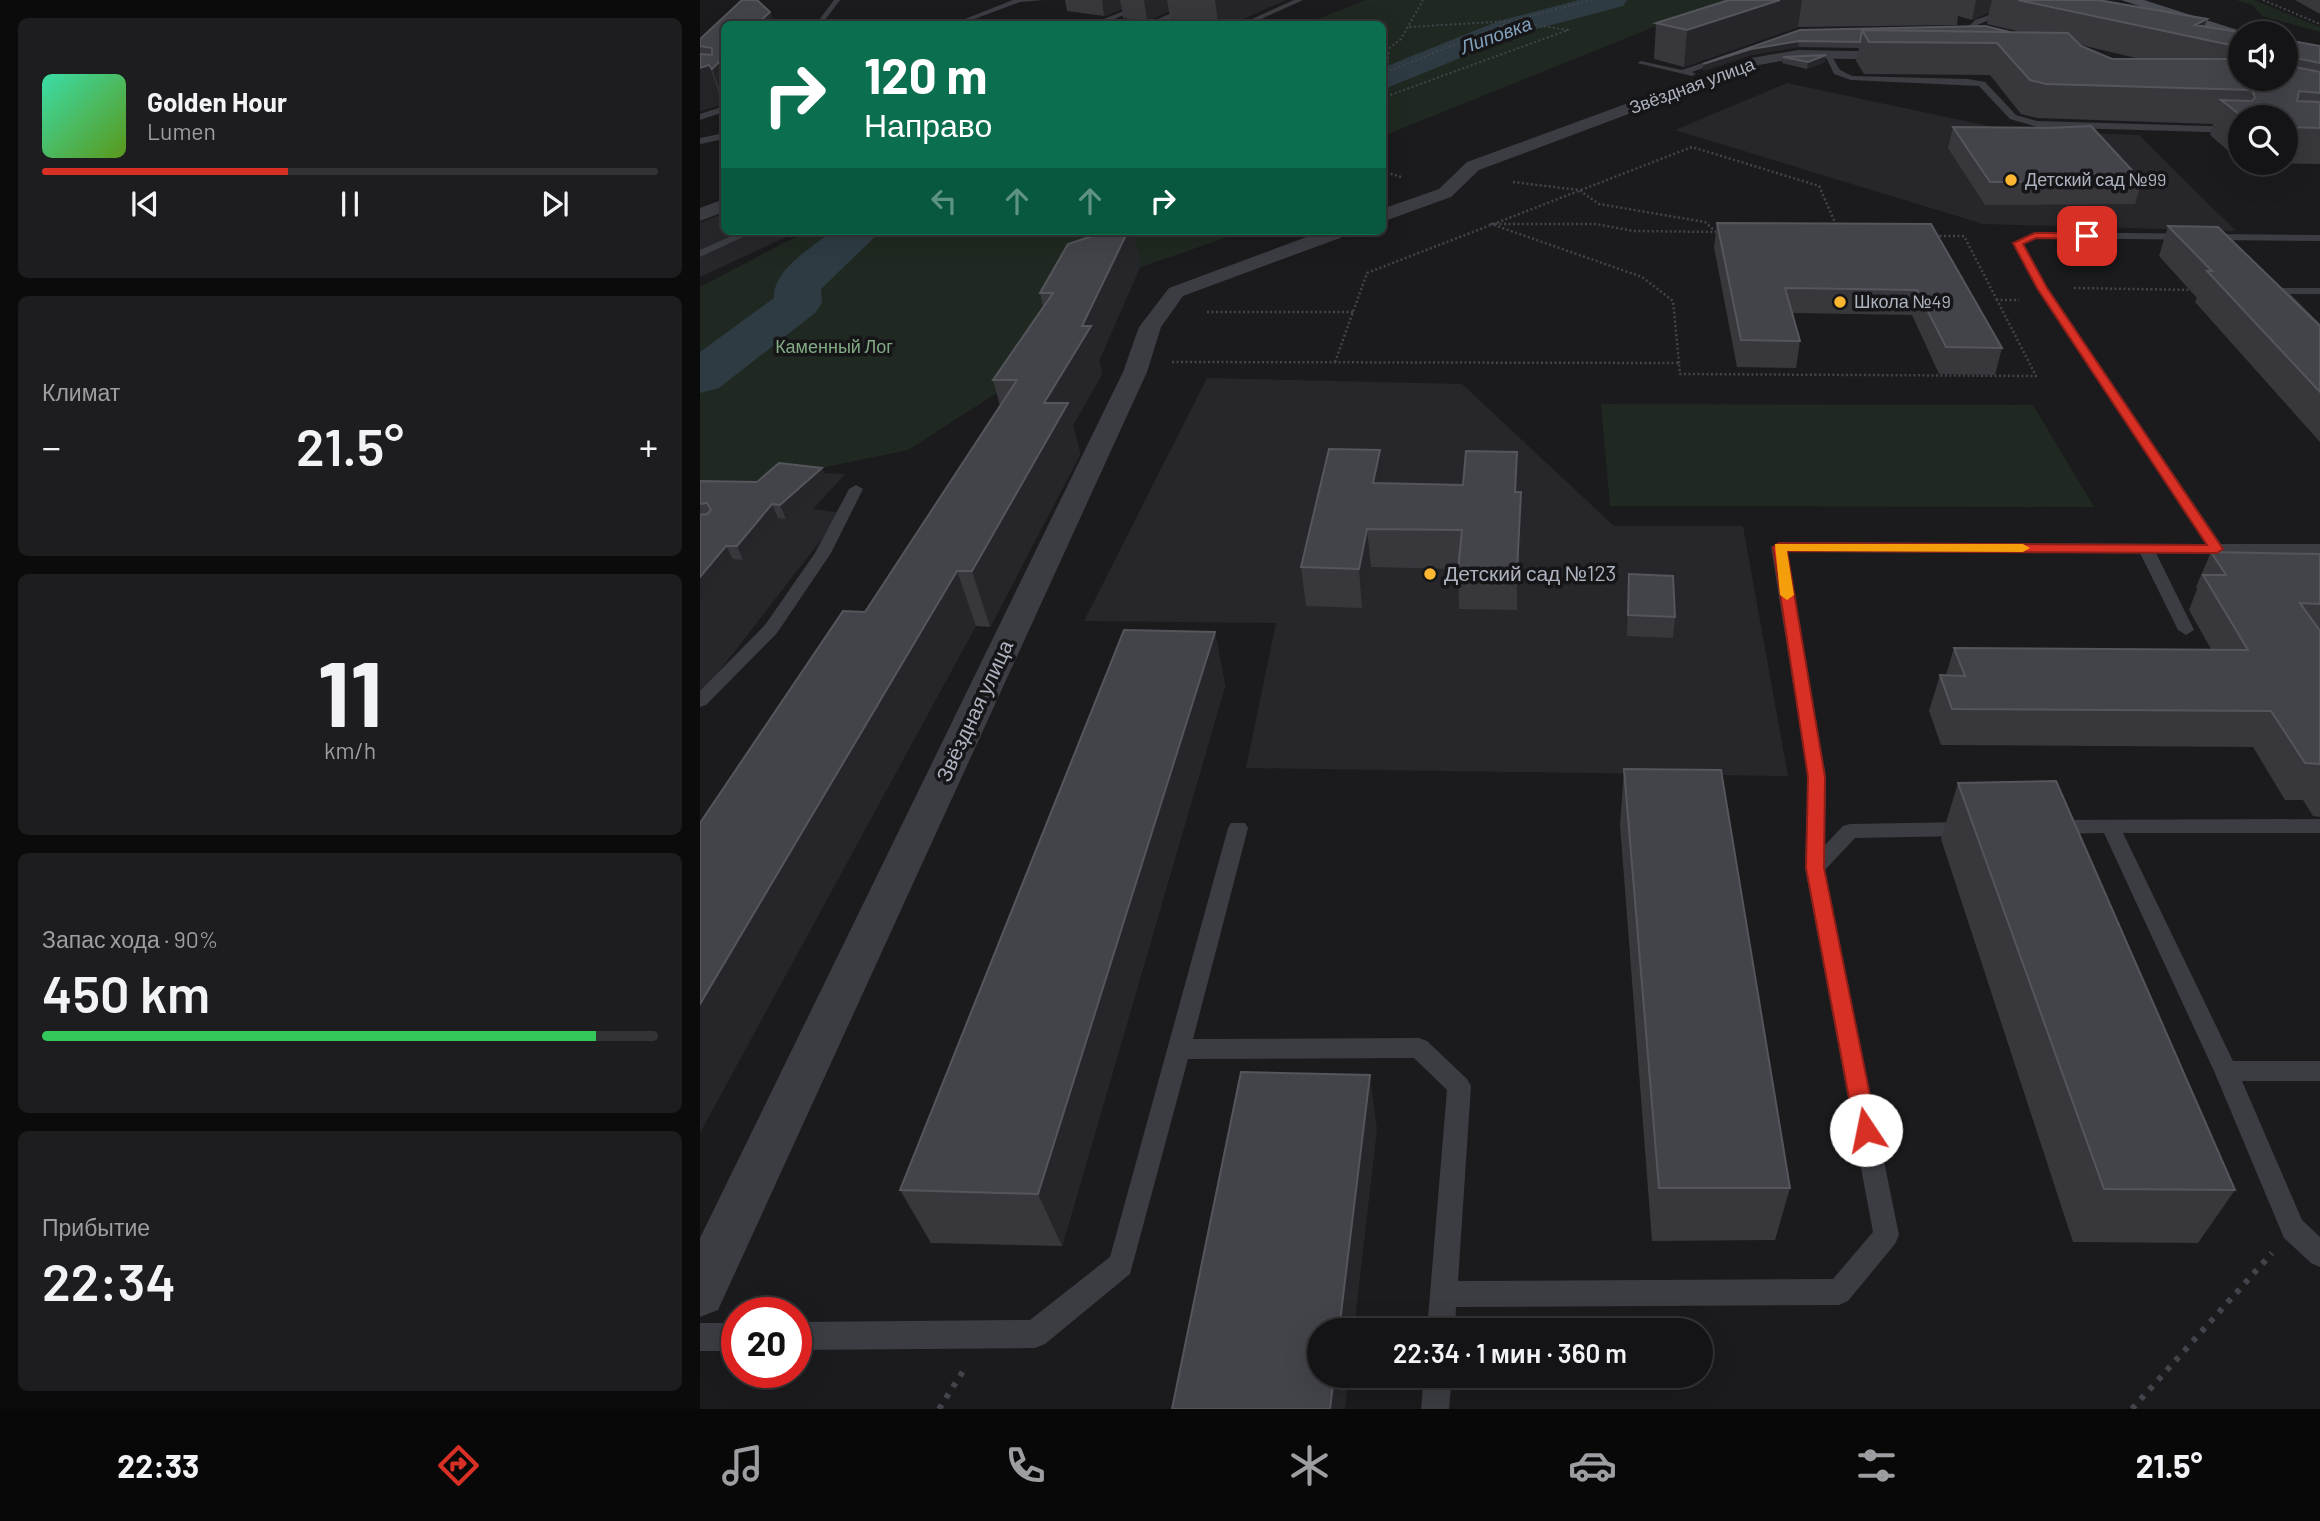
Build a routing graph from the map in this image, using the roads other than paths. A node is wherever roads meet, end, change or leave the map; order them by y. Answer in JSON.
{"nodes":[{"id":1,"x":838,"y":0,"type":"edge"},
{"id":2,"x":1018,"y":0,"type":"edge"},
{"id":3,"x":1041,"y":0,"type":"edge"},
{"id":4,"x":1159,"y":0,"type":"edge"},
{"id":5,"x":1211,"y":0,"type":"edge"},
{"id":6,"x":1300,"y":0,"type":"edge"},
{"id":7,"x":2012,"y":0,"type":"edge"},
{"id":8,"x":2128,"y":0,"type":"edge"},
{"id":9,"x":821,"y":21,"type":"edge"},
{"id":10,"x":964,"y":21,"type":"edge"},
{"id":11,"x":1105,"y":21,"type":"edge"},
{"id":12,"x":1161,"y":21,"type":"edge"},
{"id":13,"x":1252,"y":21,"type":"edge"},
{"id":14,"x":1962,"y":21,"type":"dead end"},
{"id":15,"x":1974,"y":28,"type":"junction"},
{"id":16,"x":2228,"y":30,"type":"edge"},
{"id":17,"x":2010,"y":36,"type":"edge"},
{"id":18,"x":1734,"y":54,"type":"edge"},
{"id":19,"x":1827,"y":55,"type":"junction"},
{"id":20,"x":1922,"y":56,"type":"edge"},
{"id":21,"x":1641,"y":63,"type":"dead end"},
{"id":22,"x":1683,"y":72,"type":"junction"},
{"id":23,"x":1713,"y":78,"type":"junction"},
{"id":24,"x":721,"y":110,"type":"edge"},
{"id":25,"x":700,"y":117,"type":"edge"},
{"id":26,"x":712,"y":129,"type":"dead end"},
{"id":27,"x":2228,"y":130,"type":"edge"},
{"id":28,"x":721,"y":133,"type":"edge"},
{"id":29,"x":721,"y":135,"type":"edge"},
{"id":30,"x":700,"y":141,"type":"edge"},
{"id":31,"x":721,"y":206,"type":"edge"},
{"id":32,"x":700,"y":215,"type":"edge"},
{"id":33,"x":1386,"y":215,"type":"edge"},
{"id":34,"x":742,"y":235,"type":"edge"},
{"id":35,"x":1330,"y":235,"type":"edge"},
{"id":36,"x":2320,"y":238,"type":"edge"},
{"id":37,"x":700,"y":254,"type":"edge"},
{"id":38,"x":2320,"y":291,"type":"edge"},
{"id":39,"x":2320,"y":331,"type":"edge"},
{"id":40,"x":856,"y":489,"type":"dead end"},
{"id":41,"x":2146,"y":549,"type":"junction"},
{"id":42,"x":2217,"y":549,"type":"junction"},
{"id":43,"x":2320,"y":550,"type":"edge"},
{"id":44,"x":2186,"y":630,"type":"dead end"},
{"id":45,"x":700,"y":701,"type":"edge"},
{"id":46,"x":2110,"y":826,"type":"junction"},
{"id":47,"x":2320,"y":826,"type":"edge"},
{"id":48,"x":1238,"y":828,"type":"dead end"},
{"id":49,"x":1987,"y":828,"type":"edge"},
{"id":50,"x":2028,"y":828,"type":"edge"},
{"id":51,"x":1815,"y":868,"type":"junction"},
{"id":52,"x":1179,"y":1049,"type":"junction"},
{"id":53,"x":2226,"y":1071,"type":"junction"},
{"id":54,"x":2320,"y":1071,"type":"edge"},
{"id":55,"x":2320,"y":1254,"type":"edge"},
{"id":56,"x":700,"y":1292,"type":"edge"},
{"id":57,"x":1444,"y":1294,"type":"junction"},
{"id":58,"x":1442,"y":1318,"type":"edge"},
{"id":59,"x":721,"y":1336,"type":"edge"},
{"id":60,"x":812,"y":1336,"type":"edge"},
{"id":61,"x":700,"y":1337,"type":"edge"},
{"id":62,"x":1437,"y":1388,"type":"edge"},
{"id":63,"x":1436,"y":1409,"type":"edge"}],
"edges":[{"from":1,"to":9,"type":"lane"},
{"from":2,"to":3,"type":"lane"},
{"from":2,"to":10,"type":"lane"},
{"from":4,"to":11,"type":"lane"},
{"from":5,"to":12,"type":"street"},
{"from":6,"to":13,"type":"lane"},
{"from":7,"to":15,"type":"lane"},
{"from":8,"to":16,"type":"main road"},
{"from":14,"to":15,"type":"lane"},
{"from":15,"to":17,"type":"lane"},
{"from":18,"to":22,"type":"lane"},
{"from":19,"to":20,"type":"street","name":"Звёздная улица"},
{"from":19,"to":23,"type":"street","name":"Звёздная улица"},
{"from":19,"to":27,"type":"lane"},
{"from":21,"to":22,"type":"lane"},
{"from":22,"to":23,"type":"lane"},
{"from":23,"to":33,"type":"street","name":"Звёздная улица"},
{"from":24,"to":25,"type":"lane"},
{"from":26,"to":28,"type":"lane"},
{"from":29,"to":30,"type":"lane"},
{"from":31,"to":32,"type":"street"},
{"from":34,"to":37,"type":"lane"},
{"from":35,"to":56,"type":"street","name":"Звёздная улица"},
{"from":36,"to":42,"type":"lane"},
{"from":38,"to":39,"type":"lane"},
{"from":40,"to":45,"type":"lane"},
{"from":41,"to":42,"type":"lane"},
{"from":41,"to":44,"type":"lane"},
{"from":41,"to":51,"type":"lane"},
{"from":42,"to":43,"type":"lane"},
{"from":46,"to":47,"type":"lane"},
{"from":46,"to":50,"type":"lane"},
{"from":46,"to":53,"type":"lane"},
{"from":48,"to":52,"type":"lane"},
{"from":49,"to":51,"type":"lane"},
{"from":51,"to":57,"type":"lane"},
{"from":52,"to":57,"type":"lane"},
{"from":52,"to":60,"type":"lane"},
{"from":53,"to":54,"type":"lane"},
{"from":53,"to":55,"type":"lane"},
{"from":57,"to":58,"type":"lane"},
{"from":59,"to":61,"type":"lane"},
{"from":62,"to":63,"type":"lane"}]}
